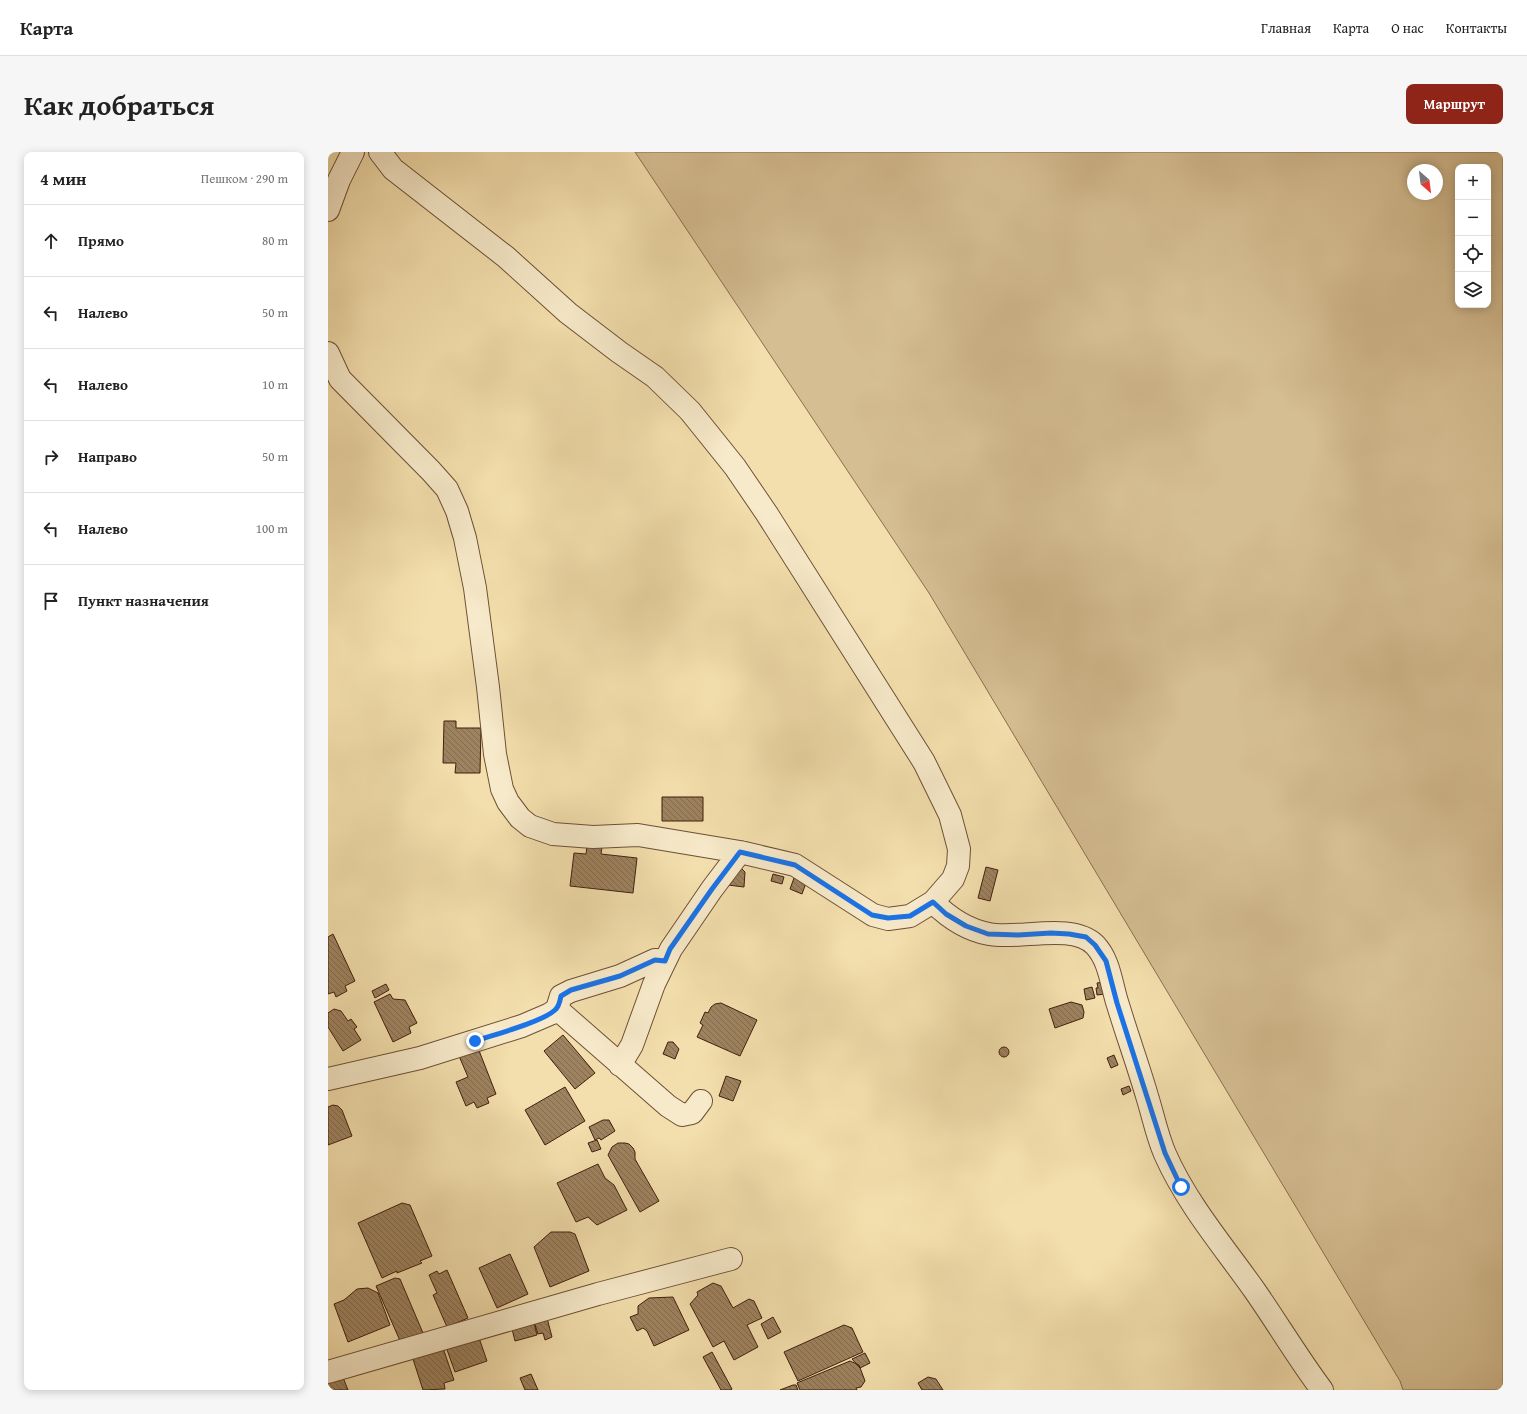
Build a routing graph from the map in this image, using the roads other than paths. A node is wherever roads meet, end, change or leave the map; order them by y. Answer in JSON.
{"nodes":[{"id":1,"x":353,"y":152,"type":"edge"},
{"id":2,"x":380,"y":152,"type":"edge"},
{"id":3,"x":328,"y":210,"type":"edge"},
{"id":4,"x":328,"y":353,"type":"edge"},
{"id":5,"x":740,"y":852,"type":"junction"},
{"id":6,"x":933,"y":902,"type":"junction"},
{"id":7,"x":665,"y":961,"type":"junction"},
{"id":8,"x":557,"y":1009,"type":"junction"},
{"id":9,"x":620,"y":1065,"type":"junction"},
{"id":10,"x":328,"y":1078,"type":"edge"},
{"id":11,"x":701,"y":1102,"type":"dead end"},
{"id":12,"x":731,"y":1259,"type":"dead end"},
{"id":13,"x":328,"y":1372,"type":"edge"},
{"id":14,"x":1322,"y":1390,"type":"edge"}],
"edges":[{"from":1,"to":3,"type":"street"},
{"from":2,"to":6,"type":"street"},
{"from":4,"to":5,"type":"street"},
{"from":5,"to":6,"type":"street"},
{"from":5,"to":7,"type":"street"},
{"from":6,"to":14,"type":"street"},
{"from":7,"to":8,"type":"street"},
{"from":7,"to":9,"type":"street"},
{"from":8,"to":9,"type":"street"},
{"from":8,"to":10,"type":"street"},
{"from":9,"to":11,"type":"street"},
{"from":12,"to":13,"type":"street"}]}
